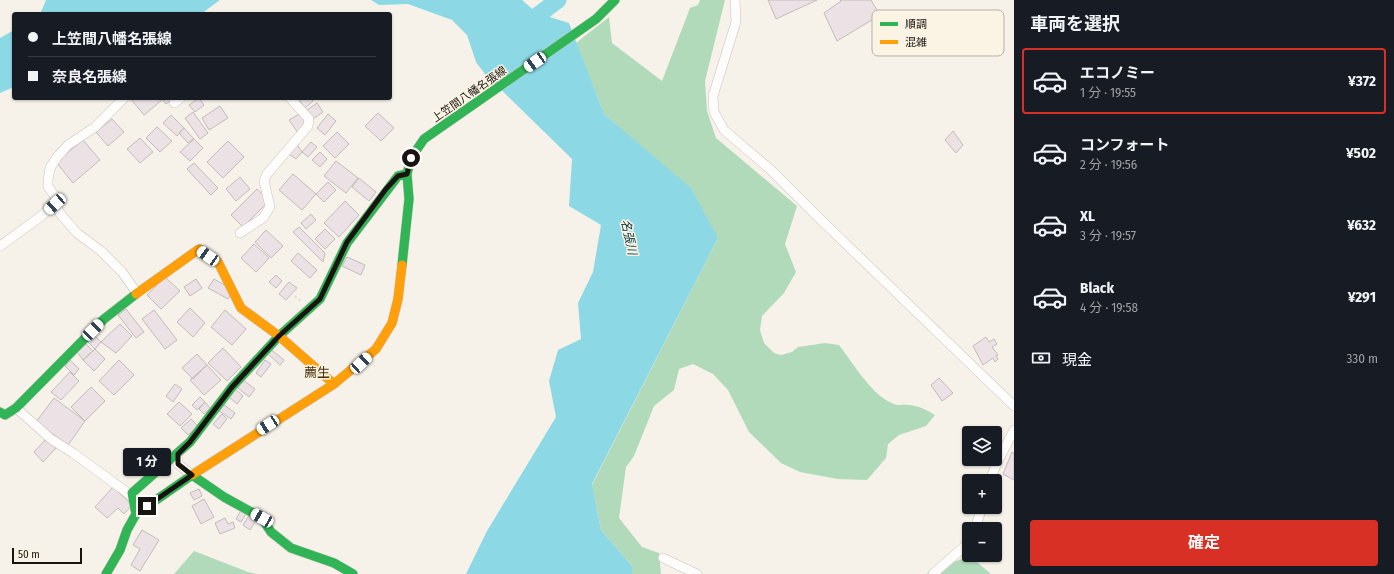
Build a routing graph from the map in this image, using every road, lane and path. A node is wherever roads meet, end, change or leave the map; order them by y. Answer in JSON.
{"nodes":[{"id":1,"x":615,"y":0,"type":"edge"},
{"id":2,"x":735,"y":0,"type":"edge"},
{"id":3,"x":122,"y":100,"type":"edge"},
{"id":4,"x":292,"y":100,"type":"edge"},
{"id":5,"x":407,"y":174,"type":"junction"},
{"id":6,"x":55,"y":204,"type":"junction"},
{"id":7,"x":240,"y":233,"type":"dead end"},
{"id":8,"x":0,"y":246,"type":"edge"},
{"id":9,"x":137,"y":293,"type":"junction"},
{"id":10,"x":279,"y":336,"type":"junction"},
{"id":11,"x":334,"y":384,"type":"junction"},
{"id":12,"x":1014,"y":406,"type":"edge"},
{"id":13,"x":16,"y":408,"type":"junction"},
{"id":14,"x":0,"y":412,"type":"edge"},
{"id":15,"x":1014,"y":430,"type":"edge"},
{"id":16,"x":178,"y":454,"type":"junction"},
{"id":17,"x":992,"y":474,"type":"edge"},
{"id":18,"x":192,"y":475,"type":"junction"},
{"id":19,"x":132,"y":496,"type":"junction"},
{"id":20,"x":136,"y":514,"type":"junction"},
{"id":21,"x":962,"y":549,"type":"edge"},
{"id":22,"x":663,"y":558,"type":"dead end"},
{"id":23,"x":106,"y":574,"type":"edge"},
{"id":24,"x":353,"y":574,"type":"edge"},
{"id":25,"x":697,"y":574,"type":"edge"},
{"id":26,"x":933,"y":574,"type":"edge"}],
"edges":[{"from":1,"to":5,"type":"main road","name":"上笠間八幡名張線"},
{"from":2,"to":12,"type":"street"},
{"from":3,"to":6,"type":"street"},
{"from":4,"to":7,"type":"street"},
{"from":5,"to":10,"type":"main road"},
{"from":5,"to":11,"type":"main road","name":"上笠間八幡名張線"},
{"from":6,"to":8,"type":"street"},
{"from":6,"to":9,"type":"street"},
{"from":9,"to":10,"type":"main road"},
{"from":9,"to":13,"type":"main road"},
{"from":10,"to":11,"type":"main road"},
{"from":10,"to":16,"type":"main road"},
{"from":11,"to":18,"type":"main road","name":"上笠間八幡名張線"},
{"from":13,"to":14,"type":"main road"},
{"from":13,"to":19,"type":"street"},
{"from":15,"to":17,"type":"street"},
{"from":16,"to":18,"type":"street"},
{"from":16,"to":19,"type":"main road"},
{"from":18,"to":20,"type":"main road","name":"上笠間八幡名張線"},
{"from":18,"to":24,"type":"main road"},
{"from":19,"to":20,"type":"main road"},
{"from":20,"to":23,"type":"main road"},
{"from":21,"to":26,"type":"street"},
{"from":22,"to":25,"type":"street"}]}
